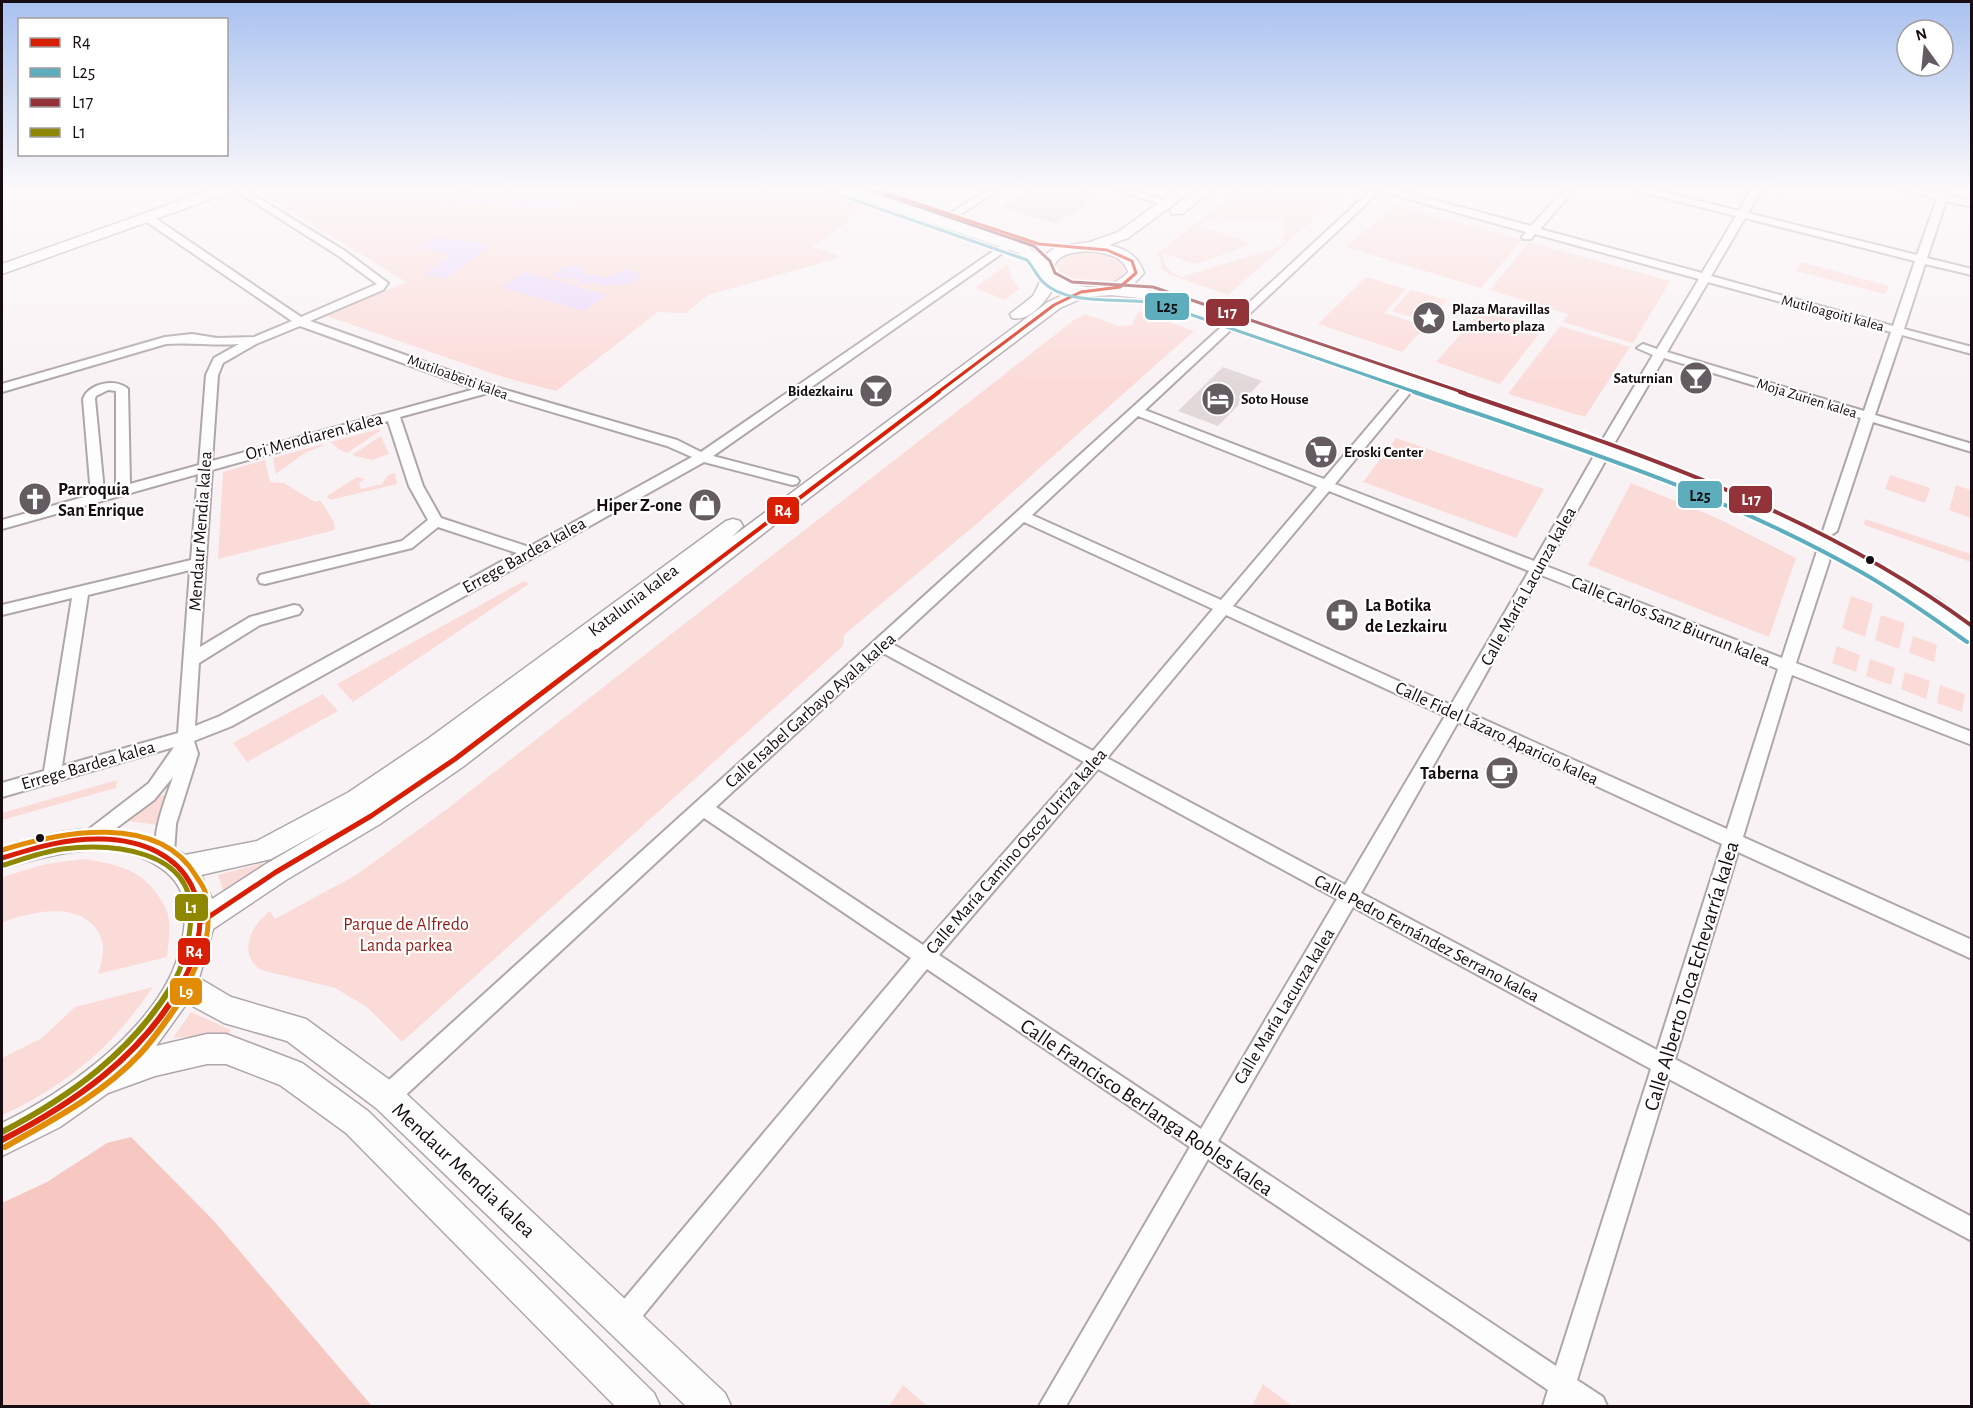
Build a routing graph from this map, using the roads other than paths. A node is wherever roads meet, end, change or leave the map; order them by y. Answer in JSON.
{"nodes":[{"id":1,"x":43,"y":255,"type":"edge"},
{"id":2,"x":202,"y":255,"type":"edge"},
{"id":3,"x":343,"y":255,"type":"edge"},
{"id":4,"x":995,"y":255,"type":"edge"},
{"id":5,"x":1032,"y":255,"type":"edge"},
{"id":6,"x":1054,"y":255,"type":"edge"},
{"id":7,"x":1123,"y":255,"type":"edge"},
{"id":8,"x":1306,"y":255,"type":"edge"},
{"id":9,"x":1614,"y":255,"type":"edge"},
{"id":10,"x":1718,"y":255,"type":"edge"},
{"id":11,"x":1901,"y":255,"type":"edge"},
{"id":12,"x":1924,"y":255,"type":"edge"},
{"id":13,"x":1126,"y":256,"type":"joint"},
{"id":14,"x":1922,"y":260,"type":"junction"},
{"id":15,"x":2,"y":269,"type":"edge"},
{"id":16,"x":1047,"y":272,"type":"junction"},
{"id":17,"x":1971,"y":272,"type":"edge"},
{"id":18,"x":1136,"y":273,"type":"junction"},
{"id":19,"x":1705,"y":277,"type":"junction"},
{"id":20,"x":1111,"y":290,"type":"junction"},
{"id":21,"x":1084,"y":291,"type":"junction"},
{"id":22,"x":1237,"y":319,"type":"junction"},
{"id":23,"x":301,"y":322,"type":"junction"},
{"id":24,"x":1898,"y":330,"type":"junction"},
{"id":25,"x":256,"y":340,"type":"junction"},
{"id":26,"x":217,"y":342,"type":"junction"},
{"id":27,"x":1643,"y":348,"type":"dead end"},
{"id":28,"x":1971,"y":351,"type":"edge"},
{"id":29,"x":1659,"y":353,"type":"junction"},
{"id":30,"x":223,"y":357,"type":"junction"},
{"id":31,"x":1411,"y":384,"type":"junction"},
{"id":32,"x":2,"y":388,"type":"edge"},
{"id":33,"x":488,"y":389,"type":"junction"},
{"id":34,"x":1137,"y":411,"type":"junction"},
{"id":35,"x":393,"y":415,"type":"junction"},
{"id":36,"x":1870,"y":416,"type":"junction"},
{"id":37,"x":1607,"y":444,"type":"junction"},
{"id":38,"x":1971,"y":448,"type":"edge"},
{"id":39,"x":702,"y":457,"type":"junction"},
{"id":40,"x":205,"y":466,"type":"junction"},
{"id":41,"x":792,"y":481,"type":"junction"},
{"id":42,"x":1325,"y":485,"type":"junction"},
{"id":43,"x":123,"y":489,"type":"junction"},
{"id":44,"x":98,"y":496,"type":"junction"},
{"id":45,"x":1023,"y":516,"type":"junction"},
{"id":46,"x":436,"y":521,"type":"junction"},
{"id":47,"x":2,"y":524,"type":"edge"},
{"id":48,"x":1828,"y":538,"type":"junction"},
{"id":49,"x":529,"y":552,"type":"junction"},
{"id":50,"x":198,"y":563,"type":"junction"},
{"id":51,"x":1538,"y":569,"type":"junction"},
{"id":52,"x":265,"y":579,"type":"dead end"},
{"id":53,"x":81,"y":591,"type":"junction"},
{"id":54,"x":1225,"y":607,"type":"junction"},
{"id":55,"x":2,"y":610,"type":"edge"},
{"id":56,"x":294,"y":610,"type":"dead end"},
{"id":57,"x":1971,"y":615,"type":"edge"},
{"id":58,"x":1971,"y":636,"type":"edge"},
{"id":59,"x":883,"y":646,"type":"junction"},
{"id":60,"x":192,"y":660,"type":"junction"},
{"id":61,"x":1787,"y":667,"type":"junction"},
{"id":62,"x":1456,"y":714,"type":"junction"},
{"id":63,"x":1971,"y":739,"type":"edge"},
{"id":64,"x":186,"y":742,"type":"junction"},
{"id":65,"x":1095,"y":760,"type":"junction"},
{"id":66,"x":52,"y":776,"type":"junction"},
{"id":67,"x":2,"y":790,"type":"edge"},
{"id":68,"x":702,"y":807,"type":"junction"},
{"id":69,"x":90,"y":838,"type":"junction"},
{"id":70,"x":1733,"y":841,"type":"junction"},
{"id":71,"x":2,"y":858,"type":"edge"},
{"id":72,"x":175,"y":860,"type":"junction"},
{"id":73,"x":1349,"y":897,"type":"junction"},
{"id":74,"x":201,"y":922,"type":"junction"},
{"id":75,"x":1971,"y":950,"type":"edge"},
{"id":76,"x":925,"y":957,"type":"junction"},
{"id":77,"x":183,"y":984,"type":"junction"},
{"id":78,"x":1663,"y":1065,"type":"junction"},
{"id":79,"x":102,"y":1080,"type":"junction"},
{"id":80,"x":387,"y":1097,"type":"junction"},
{"id":81,"x":2,"y":1140,"type":"edge"},
{"id":82,"x":1202,"y":1145,"type":"junction"},
{"id":83,"x":1971,"y":1230,"type":"edge"},
{"id":84,"x":623,"y":1320,"type":"junction"},
{"id":85,"x":1559,"y":1396,"type":"edge"},
{"id":86,"x":640,"y":1407,"type":"edge"},
{"id":87,"x":712,"y":1407,"type":"edge"},
{"id":88,"x":1052,"y":1407,"type":"edge"},
{"id":89,"x":1593,"y":1407,"type":"edge"}],
"edges":[{"from":1,"to":15,"type":"main road"},
{"from":2,"to":23,"type":"street","name":"Mutiloabeiti kalea"},
{"from":3,"to":23,"type":"street"},
{"from":4,"to":39,"type":"street","name":"Errege Bardea kalea"},
{"from":5,"to":16,"type":"main road"},
{"from":6,"to":16,"type":"main road","name":"Katalunia kalea"},
{"from":7,"to":13,"type":"main road"},
{"from":8,"to":22,"type":"street","name":"Calle Isabel Garbayo Ayala kalea"},
{"from":9,"to":19,"type":"street","name":"Mutiloagoiti kalea"},
{"from":10,"to":19,"type":"street","name":"Calle María Lacunza kalea"},
{"from":11,"to":14,"type":"street"},
{"from":12,"to":14,"type":"street","name":"Calle Alberto Toca Echevarría kalea"},
{"from":13,"to":18,"type":"main road"},
{"from":14,"to":17,"type":"street"},
{"from":14,"to":24,"type":"street","name":"Calle Alberto Toca Echevarría kalea"},
{"from":16,"to":21,"type":"main road"},
{"from":16,"to":41,"type":"main road","name":"Katalunia kalea"},
{"from":18,"to":20,"type":"main road"},
{"from":18,"to":22,"type":"main road"},
{"from":19,"to":24,"type":"street","name":"Mutiloagoiti kalea"},
{"from":19,"to":29,"type":"street","name":"Calle María Lacunza kalea"},
{"from":20,"to":21,"type":"main road"},
{"from":20,"to":22,"type":"main road"},
{"from":21,"to":74,"type":"main road","name":"Katalunia kalea"},
{"from":22,"to":31,"type":"main road"},
{"from":22,"to":34,"type":"street","name":"Calle Isabel Garbayo Ayala kalea"},
{"from":22,"to":37,"type":"main road"},
{"from":23,"to":25,"type":"street"},
{"from":23,"to":33,"type":"street","name":"Mutiloabeiti kalea"},
{"from":24,"to":28,"type":"street","name":"Mutiloagoiti kalea"},
{"from":24,"to":36,"type":"street","name":"Calle Alberto Toca Echevarría kalea"},
{"from":25,"to":26,"type":"street"},
{"from":25,"to":30,"type":"street"},
{"from":26,"to":30,"type":"street"},
{"from":26,"to":32,"type":"street"},
{"from":27,"to":29,"type":"street","name":"Moja Zurien kalea"},
{"from":29,"to":36,"type":"street","name":"Moja Zurien kalea"},
{"from":29,"to":37,"type":"street","name":"Calle María Lacunza kalea"},
{"from":30,"to":40,"type":"street","name":"Mendaur Mendia kalea"},
{"from":31,"to":37,"type":"main road"},
{"from":31,"to":42,"type":"street","name":"Calle María Camino Oscoz Urriza kalea"},
{"from":33,"to":35,"type":"street","name":"Ori Mendiaren kalea"},
{"from":33,"to":39,"type":"street","name":"Mutiloabeiti kalea"},
{"from":34,"to":42,"type":"street","name":"Calle Carlos Sanz Biurrun kalea"},
{"from":34,"to":45,"type":"street","name":"Calle Isabel Garbayo Ayala kalea"},
{"from":35,"to":40,"type":"street","name":"Ori Mendiaren kalea"},
{"from":35,"to":46,"type":"street"},
{"from":36,"to":38,"type":"street","name":"Moja Zurien kalea"},
{"from":36,"to":48,"type":"street","name":"Calle Alberto Toca Echevarría kalea"},
{"from":37,"to":48,"type":"main road"},
{"from":37,"to":51,"type":"street","name":"Calle María Lacunza kalea"},
{"from":39,"to":41,"type":"street","name":"Mutiloabeiti kalea"},
{"from":39,"to":49,"type":"street","name":"Errege Bardea kalea"},
{"from":40,"to":43,"type":"street","name":"Ori Mendiaren kalea"},
{"from":40,"to":50,"type":"street","name":"Mendaur Mendia kalea"},
{"from":41,"to":72,"type":"main road","name":"Katalunia kalea"},
{"from":42,"to":51,"type":"street","name":"Calle Carlos Sanz Biurrun kalea"},
{"from":42,"to":54,"type":"street","name":"Calle María Camino Oscoz Urriza kalea"},
{"from":43,"to":44,"type":"street","name":"Ori Mendiaren kalea"},
{"from":43,"to":44,"type":"street"},
{"from":44,"to":47,"type":"street","name":"Ori Mendiaren kalea"},
{"from":45,"to":54,"type":"street","name":"Calle Fidel Lázaro Aparicio kalea"},
{"from":45,"to":59,"type":"street","name":"Calle Isabel Garbayo Ayala kalea"},
{"from":46,"to":49,"type":"street"},
{"from":46,"to":52,"type":"street"},
{"from":48,"to":57,"type":"main road"},
{"from":48,"to":58,"type":"main road"},
{"from":48,"to":61,"type":"street","name":"Calle Alberto Toca Echevarría kalea"},
{"from":49,"to":64,"type":"street","name":"Errege Bardea kalea"},
{"from":50,"to":53,"type":"street"},
{"from":50,"to":60,"type":"street","name":"Mendaur Mendia kalea"},
{"from":51,"to":61,"type":"street","name":"Calle Carlos Sanz Biurrun kalea"},
{"from":51,"to":62,"type":"street","name":"Calle María Lacunza kalea"},
{"from":53,"to":55,"type":"street"},
{"from":53,"to":66,"type":"street"},
{"from":54,"to":62,"type":"street","name":"Calle Fidel Lázaro Aparicio kalea"},
{"from":54,"to":65,"type":"street","name":"Calle María Camino Oscoz Urriza kalea"},
{"from":56,"to":60,"type":"street"},
{"from":59,"to":65,"type":"street","name":"Calle Pedro Fernández Serrano kalea"},
{"from":59,"to":68,"type":"street","name":"Calle Isabel Garbayo Ayala kalea"},
{"from":60,"to":64,"type":"street","name":"Mendaur Mendia kalea"},
{"from":61,"to":63,"type":"street","name":"Calle Carlos Sanz Biurrun kalea"},
{"from":61,"to":70,"type":"street","name":"Calle Alberto Toca Echevarría kalea"},
{"from":62,"to":70,"type":"street","name":"Calle Fidel Lázaro Aparicio kalea"},
{"from":62,"to":73,"type":"street","name":"Calle María Lacunza kalea"},
{"from":64,"to":66,"type":"street","name":"Errege Bardea kalea"},
{"from":64,"to":69,"type":"street","name":"Mendaur Mendia kalea"},
{"from":64,"to":72,"type":"street","name":"Mendaur Mendia kalea"},
{"from":65,"to":73,"type":"street","name":"Calle Pedro Fernández Serrano kalea"},
{"from":65,"to":76,"type":"street","name":"Calle María Camino Oscoz Urriza kalea"},
{"from":66,"to":67,"type":"street","name":"Errege Bardea kalea"},
{"from":68,"to":76,"type":"street","name":"Calle Francisco Berlanga Robles kalea"},
{"from":68,"to":80,"type":"street","name":"Calle Isabel Garbayo Ayala kalea"},
{"from":69,"to":71,"type":"main road"},
{"from":69,"to":72,"type":"main road"},
{"from":70,"to":75,"type":"street","name":"Calle Fidel Lázaro Aparicio kalea"},
{"from":70,"to":78,"type":"street","name":"Calle Alberto Toca Echevarría kalea"},
{"from":72,"to":74,"type":"main road"},
{"from":73,"to":78,"type":"street","name":"Calle Pedro Fernández Serrano kalea"},
{"from":73,"to":82,"type":"street","name":"Calle María Lacunza kalea"},
{"from":74,"to":77,"type":"main road"},
{"from":76,"to":82,"type":"street","name":"Calle Francisco Berlanga Robles kalea"},
{"from":76,"to":84,"type":"street","name":"Calle María Camino Oscoz Urriza kalea"},
{"from":77,"to":79,"type":"main road"},
{"from":77,"to":80,"type":"main road","name":"Mendaur Mendia kalea"},
{"from":78,"to":83,"type":"street","name":"Calle Pedro Fernández Serrano kalea"},
{"from":78,"to":85,"type":"street","name":"Calle Alberto Toca Echevarría kalea"},
{"from":79,"to":81,"type":"main road"},
{"from":79,"to":86,"type":"main road","name":"Mendaur Mendia kalea"},
{"from":80,"to":84,"type":"main road","name":"Mendaur Mendia kalea"},
{"from":82,"to":85,"type":"street","name":"Calle Francisco Berlanga Robles kalea"},
{"from":82,"to":88,"type":"street","name":"Calle María Lacunza kalea"},
{"from":84,"to":87,"type":"main road","name":"Mendaur Mendia kalea"},
{"from":85,"to":89,"type":"street","name":"Calle Francisco Berlanga Robles kalea"}]}
